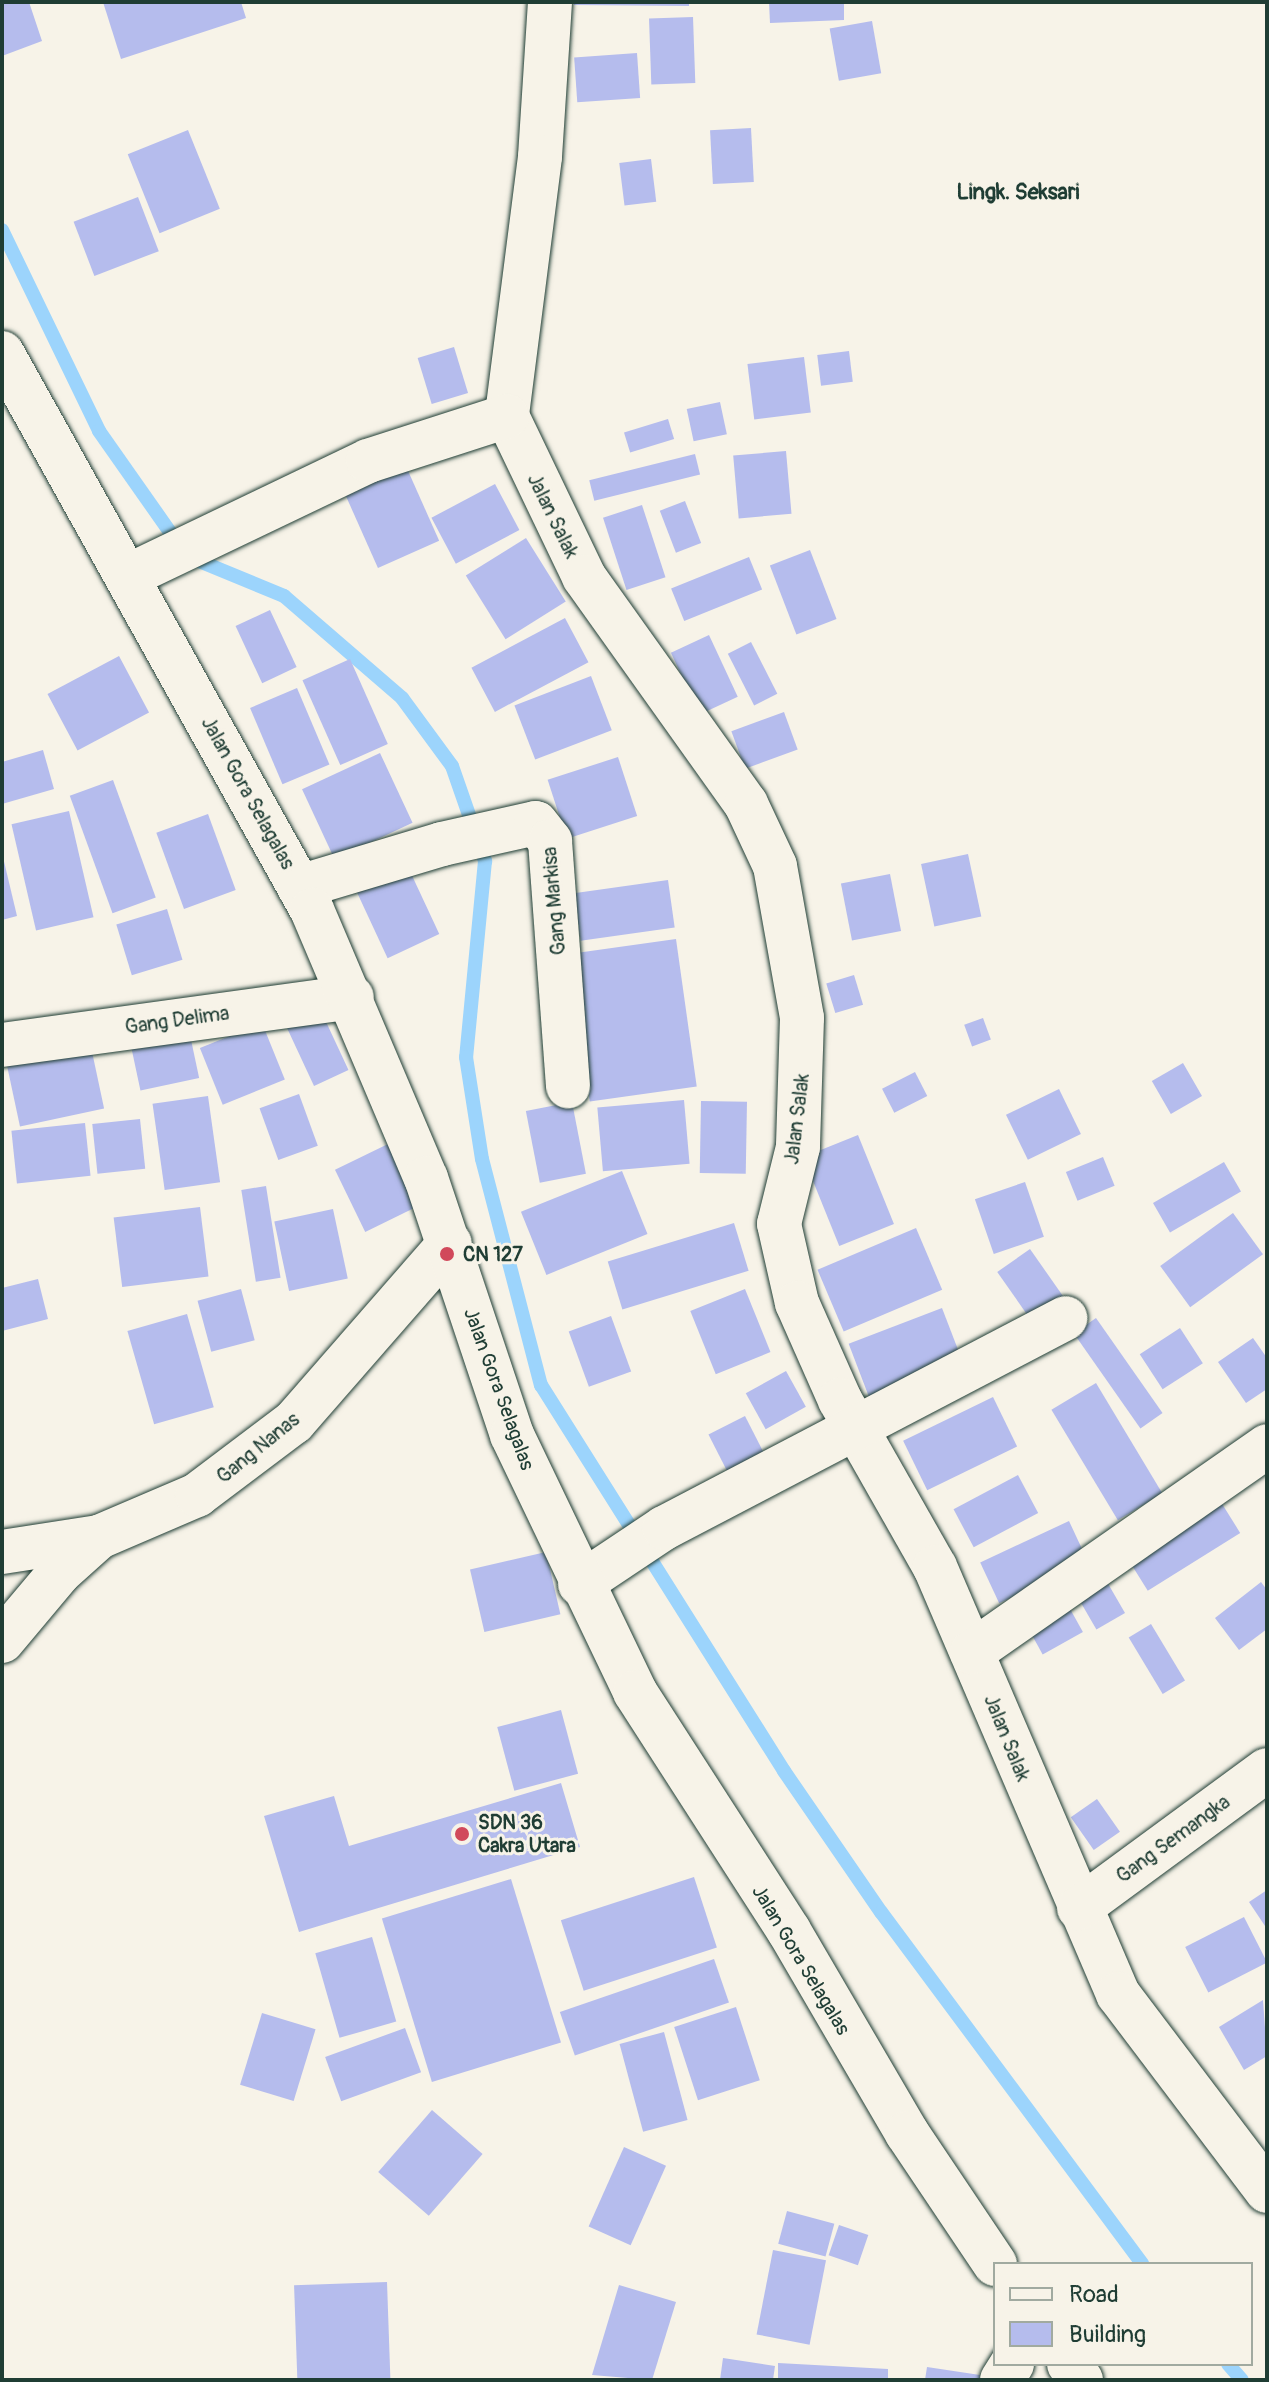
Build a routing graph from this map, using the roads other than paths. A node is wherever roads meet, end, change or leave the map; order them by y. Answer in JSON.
{"nodes":[{"id":1,"x":550,"y":2,"type":"edge"},
{"id":2,"x":2,"y":353,"type":"edge"},
{"id":3,"x":14,"y":402,"type":"edge"},
{"id":4,"x":507,"y":416,"type":"junction"},
{"id":5,"x":145,"y":567,"type":"junction"},
{"id":6,"x":299,"y":887,"type":"junction"},
{"id":7,"x":352,"y":997,"type":"junction"},
{"id":8,"x":2,"y":1045,"type":"edge"},
{"id":9,"x":568,"y":1086,"type":"dead end"},
{"id":10,"x":450,"y":1243,"type":"junction"},
{"id":11,"x":1065,"y":1318,"type":"dead end"},
{"id":12,"x":856,"y":1428,"type":"junction"},
{"id":13,"x":1267,"y":1446,"type":"edge"},
{"id":14,"x":99,"y":1537,"type":"junction"},
{"id":15,"x":2,"y":1552,"type":"edge"},
{"id":16,"x":580,"y":1584,"type":"junction"},
{"id":17,"x":2,"y":1641,"type":"edge"},
{"id":18,"x":972,"y":1652,"type":"junction"},
{"id":19,"x":1267,"y":1770,"type":"edge"},
{"id":20,"x":1079,"y":1908,"type":"junction"},
{"id":21,"x":1267,"y":2191,"type":"edge"},
{"id":22,"x":994,"y":2262,"type":"edge"}],
"edges":[{"from":1,"to":4,"type":"street"},
{"from":2,"to":3,"type":"street","name":"Jalan Gora Selagalas"},
{"from":3,"to":5,"type":"street","name":"Jalan Gora Selagalas"},
{"from":4,"to":5,"type":"street"},
{"from":4,"to":12,"type":"street","name":"Jalan Salak"},
{"from":5,"to":6,"type":"street","name":"Jalan Gora Selagalas"},
{"from":6,"to":7,"type":"street","name":"Jalan Gora Selagalas"},
{"from":6,"to":9,"type":"street","name":"Gang Markisa"},
{"from":7,"to":8,"type":"street","name":"Gang Delima"},
{"from":7,"to":10,"type":"street","name":"Jalan Gora Selagalas"},
{"from":10,"to":14,"type":"street","name":"Gang Nanas"},
{"from":10,"to":16,"type":"street","name":"Jalan Gora Selagalas"},
{"from":11,"to":12,"type":"street"},
{"from":12,"to":16,"type":"street"},
{"from":12,"to":18,"type":"street","name":"Jalan Salak"},
{"from":13,"to":18,"type":"street"},
{"from":14,"to":15,"type":"street","name":"Gang Nanas"},
{"from":14,"to":17,"type":"street"},
{"from":16,"to":22,"type":"street","name":"Jalan Gora Selagalas"},
{"from":18,"to":20,"type":"street","name":"Jalan Salak"},
{"from":19,"to":20,"type":"street","name":"Gang Semangka"},
{"from":20,"to":21,"type":"street","name":"Jalan Salak"}]}
